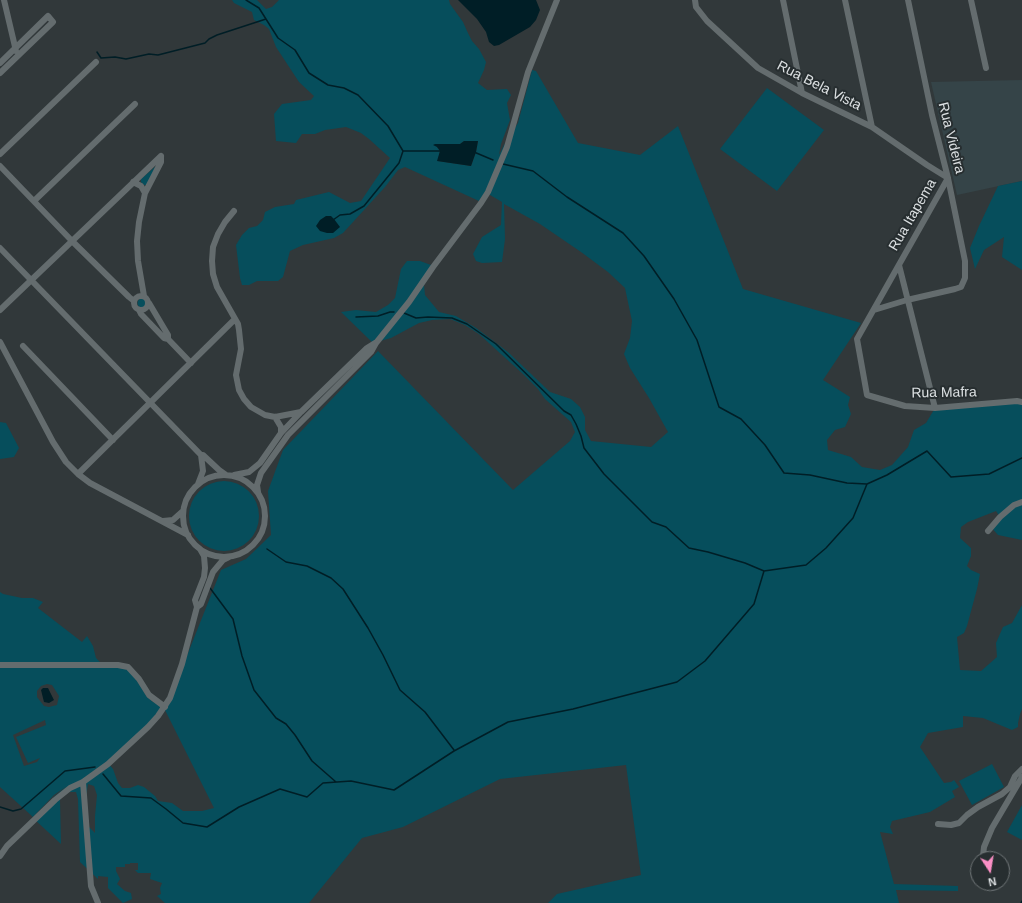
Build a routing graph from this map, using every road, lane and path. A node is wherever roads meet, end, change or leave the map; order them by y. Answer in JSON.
{"nodes":[{"id":1,"x":4,"y":0,"type":"edge"},
{"id":2,"x":557,"y":0,"type":"edge"},
{"id":3,"x":695,"y":0,"type":"edge"},
{"id":4,"x":783,"y":0,"type":"edge"},
{"id":5,"x":845,"y":0,"type":"edge"},
{"id":6,"x":908,"y":0,"type":"edge"},
{"id":7,"x":971,"y":0,"type":"edge"},
{"id":8,"x":15,"y":49,"type":"junction"},
{"id":9,"x":19,"y":56,"type":"junction"},
{"id":10,"x":96,"y":62,"type":"dead end"},
{"id":11,"x":0,"y":63,"type":"edge"},
{"id":12,"x":986,"y":68,"type":"dead end"},
{"id":13,"x":0,"y":74,"type":"edge"},
{"id":14,"x":802,"y":93,"type":"junction"},
{"id":15,"x":135,"y":104,"type":"dead end"},
{"id":16,"x":872,"y":127,"type":"junction"},
{"id":17,"x":0,"y":154,"type":"edge"},
{"id":18,"x":0,"y":166,"type":"edge"},
{"id":19,"x":948,"y":178,"type":"junction"},
{"id":20,"x":133,"y":182,"type":"junction"},
{"id":21,"x":145,"y":194,"type":"junction"},
{"id":22,"x":34,"y":201,"type":"junction"},
{"id":23,"x":234,"y":211,"type":"dead end"},
{"id":24,"x":72,"y":241,"type":"junction"},
{"id":25,"x":0,"y":248,"type":"edge"},
{"id":26,"x":899,"y":265,"type":"junction"},
{"id":27,"x":31,"y":280,"type":"junction"},
{"id":28,"x":144,"y":296,"type":"junction"},
{"id":29,"x":907,"y":300,"type":"junction"},
{"id":30,"x":134,"y":301,"type":"junction"},
{"id":31,"x":149,"y":303,"type":"junction"},
{"id":32,"x":0,"y":310,"type":"edge"},
{"id":33,"x":140,"y":310,"type":"junction"},
{"id":34,"x":874,"y":310,"type":"junction"},
{"id":35,"x":235,"y":319,"type":"junction"},
{"id":36,"x":168,"y":339,"type":"junction"},
{"id":37,"x":0,"y":342,"type":"edge"},
{"id":38,"x":376,"y":343,"type":"junction"},
{"id":39,"x":23,"y":346,"type":"dead end"},
{"id":40,"x":191,"y":362,"type":"junction"},
{"id":41,"x":867,"y":395,"type":"joint"},
{"id":42,"x":1022,"y":402,"type":"edge"},
{"id":43,"x":150,"y":403,"type":"junction"},
{"id":44,"x":935,"y":408,"type":"junction"},
{"id":45,"x":301,"y":412,"type":"junction"},
{"id":46,"x":275,"y":417,"type":"junction"},
{"id":47,"x":281,"y":433,"type":"junction"},
{"id":48,"x":112,"y":440,"type":"junction"},
{"id":49,"x":201,"y":456,"type":"junction"},
{"id":50,"x":78,"y":474,"type":"junction"},
{"id":51,"x":229,"y":475,"type":"junction"},
{"id":52,"x":197,"y":485,"type":"junction"},
{"id":53,"x":258,"y":492,"type":"junction"},
{"id":54,"x":1022,"y":502,"type":"edge"},
{"id":55,"x":183,"y":511,"type":"junction"},
{"id":56,"x":163,"y":521,"type":"junction"},
{"id":57,"x":988,"y":531,"type":"dead end"},
{"id":58,"x":188,"y":535,"type":"junction"},
{"id":59,"x":200,"y":549,"type":"junction"},
{"id":60,"x":229,"y":557,"type":"junction"},
{"id":61,"x":197,"y":607,"type":"junction"},
{"id":62,"x":0,"y":665,"type":"edge"},
{"id":63,"x":165,"y":707,"type":"junction"},
{"id":64,"x":1022,"y":768,"type":"edge"},
{"id":65,"x":1022,"y":777,"type":"edge"},
{"id":66,"x":84,"y":782,"type":"junction"},
{"id":67,"x":938,"y":824,"type":"dead end"},
{"id":68,"x":984,"y":851,"type":"edge"},
{"id":69,"x":0,"y":856,"type":"edge"},
{"id":70,"x":98,"y":903,"type":"edge"}],
"edges":[{"from":1,"to":8,"type":"street"},
{"from":2,"to":38,"type":"street"},
{"from":3,"to":14,"type":"street","name":"Rua Bela Vista"},
{"from":4,"to":14,"type":"street"},
{"from":5,"to":16,"type":"street"},
{"from":6,"to":19,"type":"street","name":"Rua Videira"},
{"from":7,"to":12,"type":"street"},
{"from":8,"to":9,"type":"street"},
{"from":8,"to":9,"type":"street"},
{"from":8,"to":11,"type":"street"},
{"from":9,"to":13,"type":"street"},
{"from":10,"to":17,"type":"street"},
{"from":14,"to":16,"type":"street","name":"Rua Bela Vista"},
{"from":15,"to":22,"type":"street"},
{"from":16,"to":19,"type":"street","name":"Rua Bela Vista"},
{"from":18,"to":22,"type":"street"},
{"from":19,"to":26,"type":"street","name":"Rua Itapema"},
{"from":19,"to":29,"type":"street","name":"Rua Videira"},
{"from":20,"to":21,"type":"street"},
{"from":20,"to":21,"type":"street"},
{"from":20,"to":24,"type":"street"},
{"from":21,"to":28,"type":"street"},
{"from":22,"to":24,"type":"street"},
{"from":23,"to":35,"type":"street"},
{"from":24,"to":27,"type":"street"},
{"from":24,"to":30,"type":"street"},
{"from":25,"to":27,"type":"street"},
{"from":26,"to":29,"type":"street"},
{"from":26,"to":34,"type":"street","name":"Rua Itapema"},
{"from":27,"to":32,"type":"street"},
{"from":27,"to":43,"type":"street"},
{"from":28,"to":30,"type":"street"},
{"from":28,"to":31,"type":"street"},
{"from":29,"to":34,"type":"street"},
{"from":29,"to":44,"type":"street"},
{"from":30,"to":33,"type":"street"},
{"from":31,"to":33,"type":"street"},
{"from":31,"to":36,"type":"street"},
{"from":33,"to":36,"type":"street"},
{"from":34,"to":41,"type":"street","name":"Rua Itapema"},
{"from":35,"to":40,"type":"street"},
{"from":35,"to":46,"type":"street"},
{"from":36,"to":40,"type":"street"},
{"from":37,"to":50,"type":"street"},
{"from":38,"to":45,"type":"street"},
{"from":38,"to":53,"type":"street"},
{"from":39,"to":48,"type":"street"},
{"from":40,"to":43,"type":"street"},
{"from":41,"to":44,"type":"street","name":"Rua Mafra"},
{"from":42,"to":44,"type":"street","name":"Rua Mafra"},
{"from":43,"to":48,"type":"street"},
{"from":43,"to":49,"type":"street"},
{"from":45,"to":46,"type":"street"},
{"from":45,"to":47,"type":"street"},
{"from":46,"to":47,"type":"street"},
{"from":47,"to":51,"type":"street"},
{"from":48,"to":50,"type":"street"},
{"from":49,"to":51,"type":"street"},
{"from":49,"to":52,"type":"street"},
{"from":50,"to":56,"type":"street"},
{"from":51,"to":52,"type":"street"},
{"from":51,"to":53,"type":"street"},
{"from":52,"to":55,"type":"street"},
{"from":53,"to":60,"type":"street"},
{"from":54,"to":57,"type":"street"},
{"from":55,"to":56,"type":"street"},
{"from":55,"to":58,"type":"street"},
{"from":56,"to":58,"type":"street"},
{"from":58,"to":59,"type":"street"},
{"from":59,"to":60,"type":"street"},
{"from":59,"to":61,"type":"street"},
{"from":60,"to":61,"type":"street"},
{"from":61,"to":63,"type":"street"},
{"from":62,"to":63,"type":"street"},
{"from":63,"to":66,"type":"street"},
{"from":64,"to":67,"type":"street"},
{"from":65,"to":68,"type":"street"},
{"from":66,"to":69,"type":"street"},
{"from":66,"to":70,"type":"street"}]}
